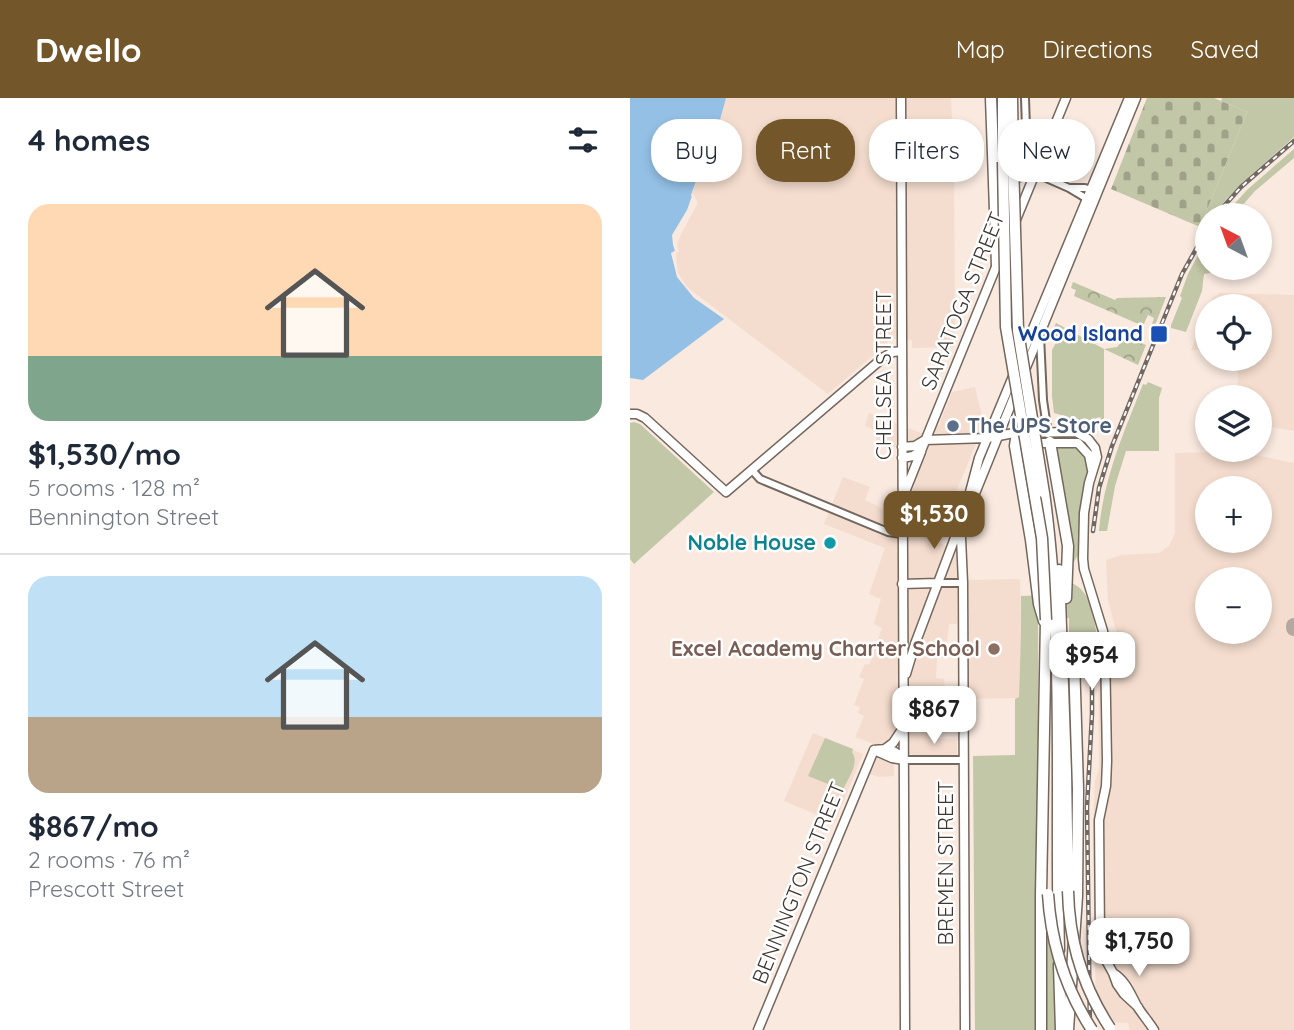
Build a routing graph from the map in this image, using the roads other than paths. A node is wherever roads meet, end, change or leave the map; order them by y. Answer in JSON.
{"nodes":[{"id":1,"x":901,"y":98,"type":"edge"},
{"id":2,"x":991,"y":98,"type":"edge"},
{"id":3,"x":1003,"y":98,"type":"edge"},
{"id":4,"x":1012,"y":98,"type":"edge"},
{"id":5,"x":1025,"y":98,"type":"edge"},
{"id":6,"x":1066,"y":98,"type":"edge"},
{"id":7,"x":1129,"y":98,"type":"edge"},
{"id":8,"x":1136,"y":98,"type":"edge"},
{"id":9,"x":1003,"y":119,"type":"edge"},
{"id":10,"x":1009,"y":119,"type":"edge"},
{"id":11,"x":1026,"y":119,"type":"edge"},
{"id":12,"x":1057,"y":119,"type":"edge"},
{"id":13,"x":998,"y":135,"type":"edge"},
{"id":14,"x":1002,"y":182,"type":"edge"},
{"id":15,"x":1003,"y":182,"type":"edge"},
{"id":16,"x":1005,"y":182,"type":"edge"},
{"id":17,"x":1031,"y":182,"type":"edge"},
{"id":18,"x":1055,"y":182,"type":"edge"},
{"id":19,"x":1069,"y":188,"type":"junction"},
{"id":20,"x":1094,"y":190,"type":"junction"},
{"id":21,"x":1090,"y":201,"type":"junction"},
{"id":22,"x":1072,"y":245,"type":"junction"},
{"id":23,"x":997,"y":266,"type":"junction"},
{"id":24,"x":1040,"y":334,"type":"junction"},
{"id":25,"x":902,"y":351,"type":"junction"},
{"id":26,"x":630,"y":414,"type":"edge"},
{"id":27,"x":994,"y":438,"type":"junction"},
{"id":28,"x":1018,"y":438,"type":"junction"},
{"id":29,"x":926,"y":440,"type":"junction"},
{"id":30,"x":1050,"y":443,"type":"junction"},
{"id":31,"x":902,"y":447,"type":"junction"},
{"id":32,"x":921,"y":451,"type":"junction"},
{"id":33,"x":902,"y":458,"type":"junction"},
{"id":34,"x":1017,"y":458,"type":"junction"},
{"id":35,"x":752,"y":470,"type":"junction"},
{"id":36,"x":902,"y":498,"type":"junction"},
{"id":37,"x":958,"y":528,"type":"junction"},
{"id":38,"x":902,"y":534,"type":"junction"},
{"id":39,"x":902,"y":583,"type":"junction"},
{"id":40,"x":937,"y":583,"type":"junction"},
{"id":41,"x":963,"y":583,"type":"junction"},
{"id":42,"x":1054,"y":622,"type":"junction"},
{"id":43,"x":1105,"y":646,"type":"junction"},
{"id":44,"x":903,"y":684,"type":"junction"},
{"id":45,"x":903,"y":727,"type":"junction"},
{"id":46,"x":885,"y":748,"type":"junction"},
{"id":47,"x":874,"y":750,"type":"junction"},
{"id":48,"x":904,"y":760,"type":"junction"},
{"id":49,"x":964,"y":760,"type":"junction"},
{"id":50,"x":1044,"y":894,"type":"junction"},
{"id":51,"x":1111,"y":1029,"type":"edge"},
{"id":52,"x":758,"y":1030,"type":"edge"},
{"id":53,"x":905,"y":1030,"type":"edge"},
{"id":54,"x":965,"y":1030,"type":"edge"},
{"id":55,"x":1041,"y":1030,"type":"edge"},
{"id":56,"x":1061,"y":1030,"type":"edge"},
{"id":57,"x":1068,"y":1030,"type":"edge"},
{"id":58,"x":1092,"y":1030,"type":"edge"},
{"id":59,"x":1154,"y":1030,"type":"edge"}],
"edges":[{"from":1,"to":25,"type":"main road","name":"CHELSEA STREET"},
{"from":2,"to":13,"type":"highway"},
{"from":3,"to":9,"type":"highway"},
{"from":4,"to":10,"type":"highway"},
{"from":5,"to":11,"type":"street"},
{"from":6,"to":12,"type":"main road","name":"SARATOGA STREET"},
{"from":7,"to":20,"type":"main road"},
{"from":8,"to":20,"type":"main road"},
{"from":14,"to":23,"type":"highway"},
{"from":15,"to":42,"type":"highway","bridge":true},
{"from":16,"to":42,"type":"highway","bridge":true},
{"from":17,"to":23,"type":"main road","name":"SARATOGA STREET"},
{"from":18,"to":19,"type":"street"},
{"from":19,"to":20,"type":"street"},
{"from":19,"to":21,"type":"street"},
{"from":20,"to":21,"type":"main road"},
{"from":21,"to":22,"type":"main road"},
{"from":22,"to":24,"type":"main road"},
{"from":22,"to":27,"type":"main road"},
{"from":23,"to":29,"type":"main road","name":"SARATOGA STREET"},
{"from":24,"to":27,"type":"main road"},
{"from":24,"to":30,"type":"street"},
{"from":25,"to":31,"type":"main road","name":"CHELSEA STREET"},
{"from":25,"to":35,"type":"main road"},
{"from":26,"to":35,"type":"main road"},
{"from":27,"to":28,"type":"main road"},
{"from":27,"to":29,"type":"main road"},
{"from":27,"to":37,"type":"main road"},
{"from":28,"to":30,"type":"main road"},
{"from":28,"to":34,"type":"highway"},
{"from":29,"to":31,"type":"main road"},
{"from":29,"to":32,"type":"main road","name":"SARATOGA STREET"},
{"from":30,"to":34,"type":"highway"},
{"from":30,"to":42,"type":"highway"},
{"from":30,"to":43,"type":"main road"},
{"from":31,"to":33,"type":"main road","name":"CHELSEA STREET"},
{"from":32,"to":33,"type":"main road"},
{"from":32,"to":36,"type":"main road","name":"SARATOGA STREET"},
{"from":33,"to":36,"type":"main road","name":"CHELSEA STREET"},
{"from":34,"to":42,"type":"highway"},
{"from":35,"to":38,"type":"street"},
{"from":36,"to":38,"type":"main road","name":"CHELSEA STREET"},
{"from":37,"to":40,"type":"main road"},
{"from":37,"to":41,"type":"main road","name":"BREMEN STREET"},
{"from":38,"to":39,"type":"main road","name":"CHELSEA STREET"},
{"from":39,"to":40,"type":"main road"},
{"from":39,"to":44,"type":"main road","name":"CHELSEA STREET"},
{"from":40,"to":41,"type":"street"},
{"from":40,"to":44,"type":"main road"},
{"from":41,"to":49,"type":"main road","name":"BREMEN STREET"},
{"from":42,"to":50,"type":"highway"},
{"from":42,"to":51,"type":"highway","bridge":true},
{"from":42,"to":56,"type":"highway"},
{"from":43,"to":57,"type":"highway"},
{"from":43,"to":59,"type":"main road"},
{"from":44,"to":45,"type":"main road","name":"CHELSEA STREET"},
{"from":45,"to":46,"type":"main road"},
{"from":45,"to":48,"type":"main road","name":"CHELSEA STREET"},
{"from":46,"to":47,"type":"main road"},
{"from":46,"to":48,"type":"main road"},
{"from":47,"to":48,"type":"main road"},
{"from":47,"to":52,"type":"main road","name":"BENNINGTON STREET"},
{"from":48,"to":49,"type":"street"},
{"from":48,"to":53,"type":"main road","name":"CHELSEA STREET"},
{"from":49,"to":54,"type":"main road","name":"BREMEN STREET"},
{"from":50,"to":55,"type":"highway"},
{"from":50,"to":58,"type":"highway","bridge":true}]}
